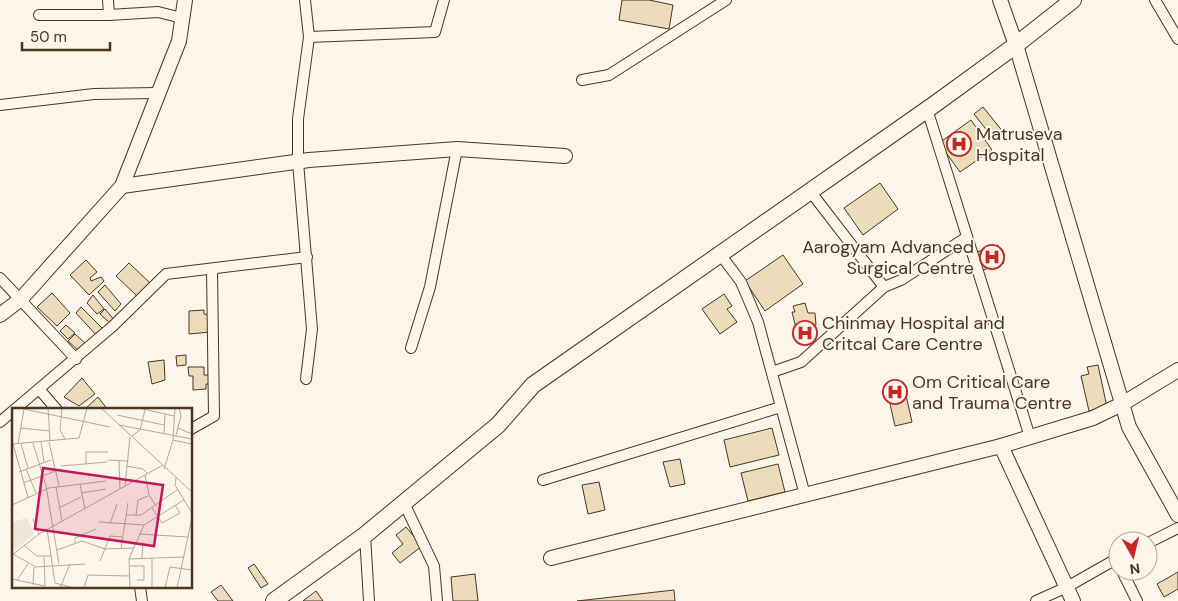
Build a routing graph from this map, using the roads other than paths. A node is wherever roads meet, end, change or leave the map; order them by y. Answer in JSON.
{"nodes":[{"id":1,"x":108,"y":0,"type":"edge"},
{"id":2,"x":185,"y":0,"type":"edge"},
{"id":3,"x":305,"y":0,"type":"edge"},
{"id":4,"x":444,"y":0,"type":"edge"},
{"id":5,"x":726,"y":0,"type":"edge"},
{"id":6,"x":1000,"y":0,"type":"edge"},
{"id":7,"x":1073,"y":0,"type":"edge"},
{"id":8,"x":1155,"y":0,"type":"edge"},
{"id":9,"x":1057,"y":6,"type":"edge"},
{"id":10,"x":39,"y":15,"type":"dead end"},
{"id":11,"x":109,"y":15,"type":"junction"},
{"id":12,"x":182,"y":18,"type":"junction"},
{"id":13,"x":309,"y":37,"type":"junction"},
{"id":14,"x":1178,"y":38,"type":"edge"},
{"id":15,"x":1016,"y":45,"type":"junction"},
{"id":16,"x":582,"y":80,"type":"dead end"},
{"id":17,"x":157,"y":93,"type":"junction"},
{"id":18,"x":0,"y":105,"type":"edge"},
{"id":19,"x":927,"y":110,"type":"junction"},
{"id":20,"x":457,"y":149,"type":"junction"},
{"id":21,"x":565,"y":156,"type":"dead end"},
{"id":22,"x":298,"y":162,"type":"junction"},
{"id":23,"x":122,"y":186,"type":"junction"},
{"id":24,"x":810,"y":191,"type":"junction"},
{"id":25,"x":967,"y":237,"type":"junction"},
{"id":26,"x":720,"y":254,"type":"junction"},
{"id":27,"x":307,"y":257,"type":"junction"},
{"id":28,"x":212,"y":269,"type":"junction"},
{"id":29,"x":0,"y":278,"type":"edge"},
{"id":30,"x":884,"y":287,"type":"junction"},
{"id":31,"x":22,"y":299,"type":"junction"},
{"id":32,"x":0,"y":315,"type":"edge"},
{"id":33,"x":411,"y":348,"type":"dead end"},
{"id":34,"x":76,"y":359,"type":"junction"},
{"id":35,"x":1178,"y":370,"type":"edge"},
{"id":36,"x":772,"y":372,"type":"junction"},
{"id":37,"x":306,"y":379,"type":"dead end"},
{"id":38,"x":39,"y":389,"type":"junction"},
{"id":39,"x":1122,"y":404,"type":"junction"},
{"id":40,"x":781,"y":407,"type":"junction"},
{"id":41,"x":16,"y":408,"type":"edge"},
{"id":42,"x":54,"y":408,"type":"edge"},
{"id":43,"x":12,"y":412,"type":"edge"},
{"id":44,"x":0,"y":422,"type":"edge"},
{"id":45,"x":192,"y":428,"type":"edge"},
{"id":46,"x":1030,"y":437,"type":"junction"},
{"id":47,"x":1000,"y":446,"type":"junction"},
{"id":48,"x":543,"y":480,"type":"dead end"},
{"id":49,"x":805,"y":495,"type":"junction"},
{"id":50,"x":404,"y":503,"type":"junction"},
{"id":51,"x":1178,"y":515,"type":"edge"},
{"id":52,"x":1178,"y":528,"type":"edge"},
{"id":53,"x":365,"y":535,"type":"junction"},
{"id":54,"x":1158,"y":538,"type":"edge"},
{"id":55,"x":551,"y":558,"type":"dead end"},
{"id":56,"x":1108,"y":565,"type":"edge"},
{"id":57,"x":1127,"y":581,"type":"edge"},
{"id":58,"x":1067,"y":587,"type":"junction"},
{"id":59,"x":140,"y":588,"type":"edge"},
{"id":60,"x":142,"y":601,"type":"edge"},
{"id":61,"x":274,"y":601,"type":"edge"},
{"id":62,"x":369,"y":601,"type":"edge"},
{"id":63,"x":437,"y":601,"type":"edge"},
{"id":64,"x":1036,"y":601,"type":"edge"},
{"id":65,"x":1073,"y":601,"type":"edge"},
{"id":66,"x":1137,"y":601,"type":"edge"}],
"edges":[{"from":1,"to":11,"type":"street"},
{"from":2,"to":12,"type":"street"},
{"from":3,"to":13,"type":"street"},
{"from":4,"to":13,"type":"street"},
{"from":5,"to":16,"type":"street"},
{"from":6,"to":15,"type":"street"},
{"from":7,"to":9,"type":"main road"},
{"from":8,"to":14,"type":"street"},
{"from":9,"to":15,"type":"main road"},
{"from":10,"to":11,"type":"street"},
{"from":11,"to":12,"type":"street"},
{"from":12,"to":17,"type":"street"},
{"from":13,"to":22,"type":"street"},
{"from":15,"to":19,"type":"main road"},
{"from":15,"to":39,"type":"street"},
{"from":17,"to":18,"type":"street"},
{"from":17,"to":23,"type":"street"},
{"from":19,"to":24,"type":"main road"},
{"from":19,"to":25,"type":"street"},
{"from":20,"to":21,"type":"street"},
{"from":20,"to":22,"type":"street"},
{"from":20,"to":33,"type":"street"},
{"from":22,"to":23,"type":"street"},
{"from":22,"to":27,"type":"street"},
{"from":23,"to":31,"type":"street"},
{"from":24,"to":26,"type":"main road"},
{"from":24,"to":30,"type":"street"},
{"from":25,"to":30,"type":"street"},
{"from":25,"to":46,"type":"street"},
{"from":26,"to":36,"type":"street"},
{"from":26,"to":50,"type":"main road"},
{"from":27,"to":28,"type":"street"},
{"from":27,"to":37,"type":"street"},
{"from":28,"to":34,"type":"street"},
{"from":28,"to":45,"type":"street"},
{"from":29,"to":31,"type":"street"},
{"from":30,"to":36,"type":"street"},
{"from":31,"to":32,"type":"street"},
{"from":31,"to":34,"type":"street"},
{"from":34,"to":38,"type":"street"},
{"from":35,"to":39,"type":"street"},
{"from":36,"to":40,"type":"street"},
{"from":38,"to":41,"type":"street"},
{"from":38,"to":42,"type":"street"},
{"from":39,"to":46,"type":"street"},
{"from":39,"to":51,"type":"street"},
{"from":40,"to":48,"type":"street"},
{"from":40,"to":49,"type":"street"},
{"from":43,"to":44,"type":"street"},
{"from":46,"to":47,"type":"street"},
{"from":47,"to":49,"type":"street"},
{"from":47,"to":58,"type":"street"},
{"from":49,"to":55,"type":"street"},
{"from":50,"to":53,"type":"main road"},
{"from":50,"to":63,"type":"street"},
{"from":52,"to":54,"type":"street"},
{"from":53,"to":61,"type":"main road"},
{"from":53,"to":62,"type":"street"},
{"from":56,"to":58,"type":"street"},
{"from":57,"to":66,"type":"street"},
{"from":58,"to":64,"type":"street"},
{"from":58,"to":65,"type":"street"},
{"from":59,"to":60,"type":"street"}]}
